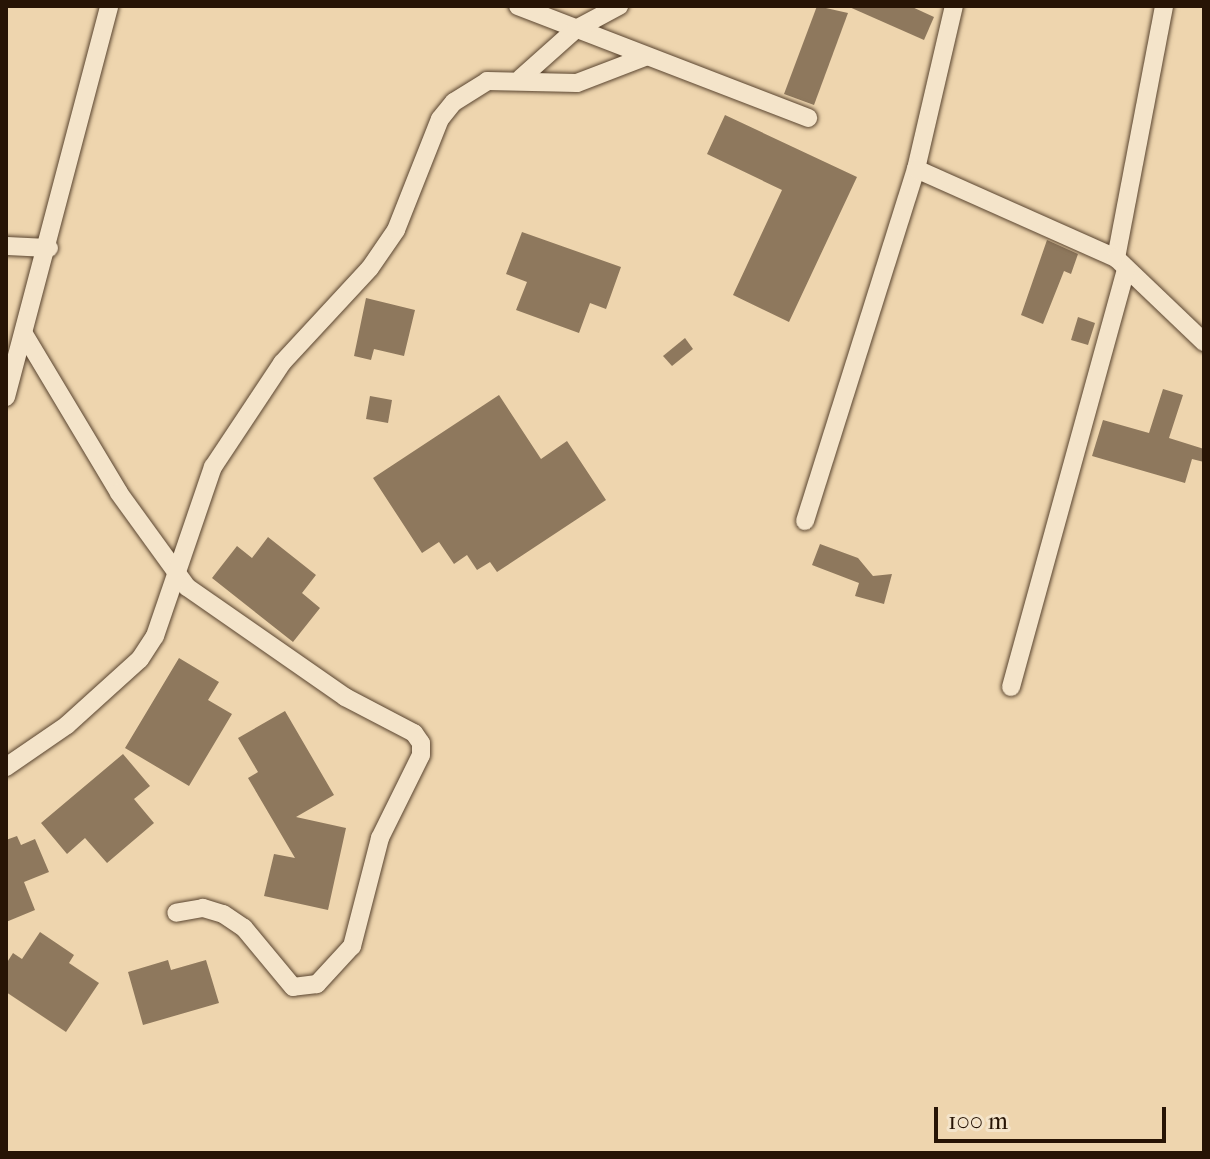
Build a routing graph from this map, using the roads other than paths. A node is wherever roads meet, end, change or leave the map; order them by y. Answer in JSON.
{"nodes":[{"id":1,"x":518,"y":6,"type":"edge"},
{"id":2,"x":619,"y":6,"type":"edge"},
{"id":3,"x":954,"y":6,"type":"edge"},
{"id":4,"x":1164,"y":6,"type":"edge"},
{"id":5,"x":112,"y":8,"type":"edge"},
{"id":6,"x":576,"y":29,"type":"junction"},
{"id":7,"x":645,"y":57,"type":"junction"},
{"id":8,"x":521,"y":78,"type":"junction"},
{"id":9,"x":808,"y":118,"type":"dead end"},
{"id":10,"x":916,"y":169,"type":"junction"},
{"id":11,"x":6,"y":246,"type":"edge"},
{"id":12,"x":49,"y":248,"type":"junction"},
{"id":13,"x":1121,"y":264,"type":"junction"},
{"id":14,"x":24,"y":334,"type":"junction"},
{"id":15,"x":1204,"y":342,"type":"edge"},
{"id":16,"x":6,"y":397,"type":"edge"},
{"id":17,"x":805,"y":521,"type":"dead end"},
{"id":18,"x":175,"y":568,"type":"junction"},
{"id":19,"x":1011,"y":687,"type":"dead end"},
{"id":20,"x":6,"y":767,"type":"edge"},
{"id":21,"x":176,"y":913,"type":"dead end"}],
"edges":[{"from":1,"to":6,"type":"street"},
{"from":2,"to":6,"type":"street"},
{"from":3,"to":10,"type":"street"},
{"from":4,"to":13,"type":"street"},
{"from":5,"to":12,"type":"street"},
{"from":6,"to":7,"type":"street"},
{"from":6,"to":8,"type":"street"},
{"from":7,"to":8,"type":"street"},
{"from":7,"to":9,"type":"street"},
{"from":8,"to":18,"type":"street"},
{"from":10,"to":13,"type":"street"},
{"from":10,"to":17,"type":"street"},
{"from":11,"to":12,"type":"street"},
{"from":12,"to":14,"type":"street"},
{"from":13,"to":15,"type":"street"},
{"from":13,"to":19,"type":"street"},
{"from":14,"to":16,"type":"street"},
{"from":14,"to":18,"type":"street"},
{"from":18,"to":20,"type":"street"},
{"from":18,"to":21,"type":"street"}]}
